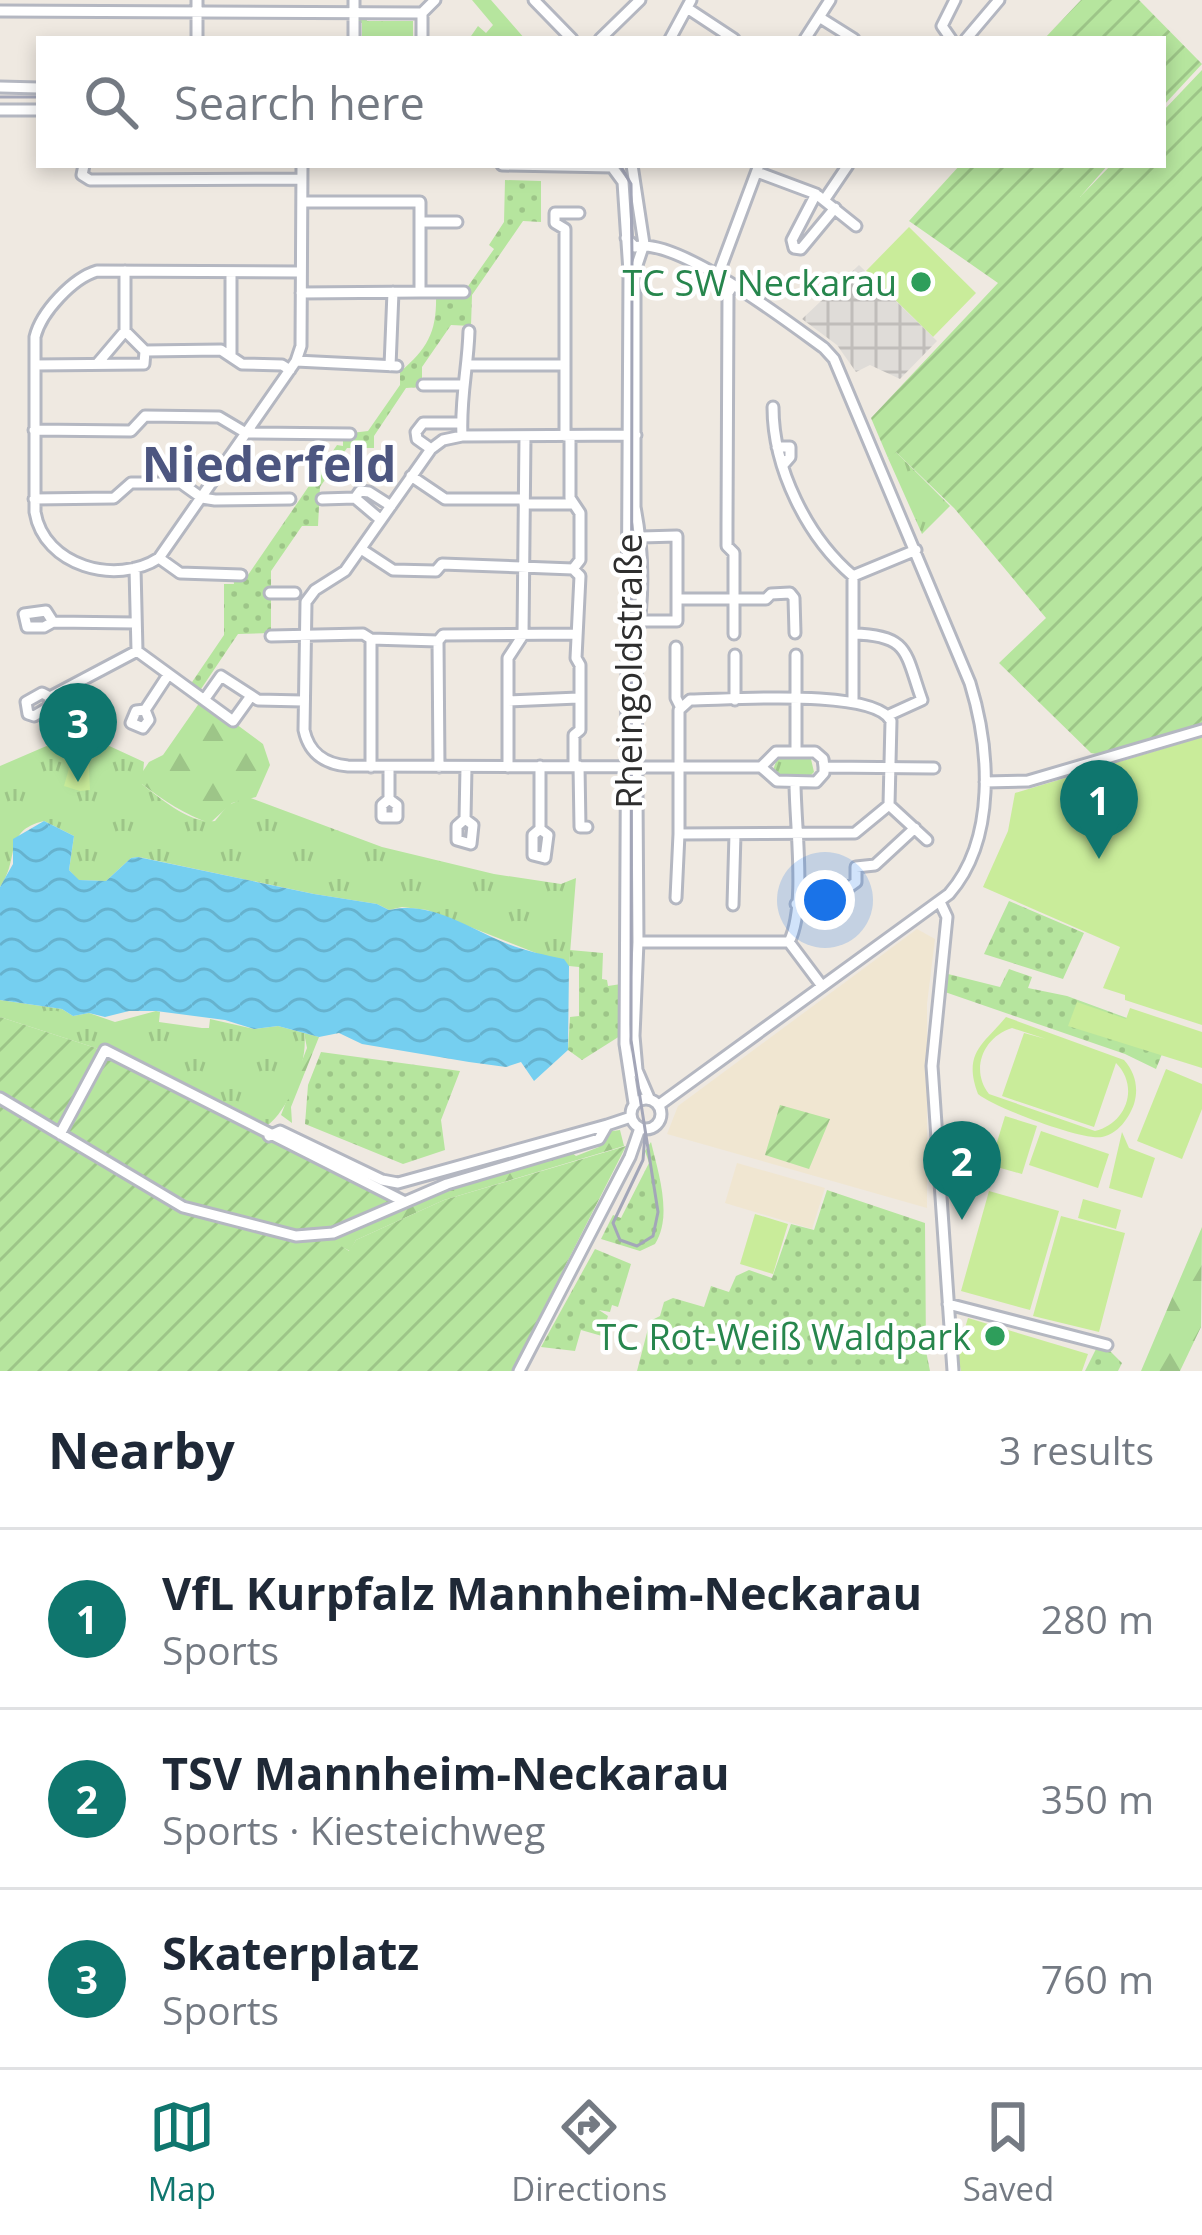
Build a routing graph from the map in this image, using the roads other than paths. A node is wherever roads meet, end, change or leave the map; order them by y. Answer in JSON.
{"nodes":[{"id":1,"x":435,"y":0,"type":"edge"},
{"id":2,"x":640,"y":0,"type":"edge"},
{"id":3,"x":830,"y":0,"type":"edge"},
{"id":4,"x":955,"y":0,"type":"edge"},
{"id":5,"x":999,"y":0,"type":"edge"},
{"id":6,"x":538,"y":2,"type":"edge"},
{"id":7,"x":689,"y":4,"type":"edge"},
{"id":8,"x":124,"y":6,"type":"edge"},
{"id":9,"x":197,"y":6,"type":"edge"},
{"id":10,"x":354,"y":6,"type":"edge"},
{"id":11,"x":0,"y":11,"type":"edge"},
{"id":12,"x":422,"y":13,"type":"junction"},
{"id":13,"x":819,"y":16,"type":"junction"},
{"id":14,"x":422,"y":36,"type":"edge"},
{"id":15,"x":569,"y":36,"type":"edge"},
{"id":16,"x":603,"y":36,"type":"edge"},
{"id":17,"x":672,"y":36,"type":"edge"},
{"id":18,"x":730,"y":36,"type":"edge"},
{"id":19,"x":807,"y":36,"type":"edge"},
{"id":20,"x":849,"y":36,"type":"edge"},
{"id":21,"x":949,"y":36,"type":"edge"},
{"id":22,"x":969,"y":36,"type":"edge"},
{"id":23,"x":0,"y":87,"type":"edge"},
{"id":24,"x":36,"y":88,"type":"edge"},
{"id":25,"x":0,"y":110,"type":"edge"},
{"id":26,"x":36,"y":110,"type":"edge"},
{"id":27,"x":83,"y":168,"type":"edge"},
{"id":28,"x":98,"y":168,"type":"edge"},
{"id":29,"x":302,"y":168,"type":"edge"},
{"id":30,"x":616,"y":168,"type":"edge"},
{"id":31,"x":633,"y":168,"type":"edge"},
{"id":32,"x":758,"y":168,"type":"edge"},
{"id":33,"x":845,"y":168,"type":"edge"},
{"id":34,"x":100,"y":179,"type":"junction"},
{"id":35,"x":302,"y":179,"type":"junction"},
{"id":36,"x":622,"y":182,"type":"junction"},
{"id":37,"x":638,"y":188,"type":"junction"},
{"id":38,"x":820,"y":196,"type":"junction"},
{"id":39,"x":302,"y":202,"type":"junction"},
{"id":40,"x":835,"y":208,"type":"junction"},
{"id":41,"x":579,"y":213,"type":"dead end"},
{"id":42,"x":420,"y":222,"type":"junction"},
{"id":43,"x":457,"y":222,"type":"dead end"},
{"id":44,"x":856,"y":226,"type":"dead end"},
{"id":45,"x":626,"y":238,"type":"junction"},
{"id":46,"x":644,"y":244,"type":"junction"},
{"id":47,"x":125,"y":271,"type":"junction"},
{"id":48,"x":231,"y":272,"type":"junction"},
{"id":49,"x":301,"y":272,"type":"junction"},
{"id":50,"x":718,"y":274,"type":"junction"},
{"id":51,"x":733,"y":285,"type":"junction"},
{"id":52,"x":393,"y":292,"type":"junction"},
{"id":53,"x":420,"y":292,"type":"junction"},
{"id":54,"x":464,"y":292,"type":"dead end"},
{"id":55,"x":301,"y":293,"type":"junction"},
{"id":56,"x":125,"y":331,"type":"junction"},
{"id":57,"x":469,"y":331,"type":"dead end"},
{"id":58,"x":145,"y":351,"type":"junction"},
{"id":59,"x":231,"y":356,"type":"junction"},
{"id":60,"x":97,"y":364,"type":"junction"},
{"id":61,"x":565,"y":364,"type":"junction"},
{"id":62,"x":35,"y":365,"type":"junction"},
{"id":63,"x":468,"y":365,"type":"junction"},
{"id":64,"x":293,"y":366,"type":"junction"},
{"id":65,"x":423,"y":385,"type":"dead end"},
{"id":66,"x":462,"y":385,"type":"junction"},
{"id":67,"x":773,"y":407,"type":"dead end"},
{"id":68,"x":461,"y":423,"type":"junction"},
{"id":69,"x":34,"y":430,"type":"junction"},
{"id":70,"x":246,"y":434,"type":"junction"},
{"id":71,"x":350,"y":434,"type":"dead end"},
{"id":72,"x":632,"y":435,"type":"junction"},
{"id":73,"x":462,"y":436,"type":"junction"},
{"id":74,"x":525,"y":436,"type":"junction"},
{"id":75,"x":568,"y":436,"type":"junction"},
{"id":76,"x":430,"y":449,"type":"junction"},
{"id":77,"x":411,"y":476,"type":"junction"},
{"id":78,"x":202,"y":498,"type":"junction"},
{"id":79,"x":34,"y":499,"type":"junction"},
{"id":80,"x":290,"y":499,"type":"dead end"},
{"id":81,"x":322,"y":499,"type":"dead end"},
{"id":82,"x":355,"y":499,"type":"junction"},
{"id":83,"x":524,"y":502,"type":"junction"},
{"id":84,"x":574,"y":504,"type":"junction"},
{"id":85,"x":391,"y":506,"type":"junction"},
{"id":86,"x":381,"y":520,"type":"junction"},
{"id":87,"x":641,"y":537,"type":"junction"},
{"id":88,"x":361,"y":549,"type":"junction"},
{"id":89,"x":916,"y":550,"type":"junction"},
{"id":90,"x":159,"y":559,"type":"junction"},
{"id":91,"x":524,"y":566,"type":"junction"},
{"id":92,"x":135,"y":568,"type":"junction"},
{"id":93,"x":573,"y":569,"type":"junction"},
{"id":94,"x":241,"y":575,"type":"dead end"},
{"id":95,"x":853,"y":576,"type":"junction"},
{"id":96,"x":270,"y":593,"type":"dead end"},
{"id":97,"x":295,"y":593,"type":"dead end"},
{"id":98,"x":678,"y":599,"type":"junction"},
{"id":99,"x":735,"y":599,"type":"junction"},
{"id":100,"x":641,"y":621,"type":"junction"},
{"id":101,"x":52,"y":622,"type":"dead end"},
{"id":102,"x":136,"y":623,"type":"junction"},
{"id":103,"x":795,"y":633,"type":"dead end"},
{"id":104,"x":576,"y":634,"type":"junction"},
{"id":105,"x":734,"y":634,"type":"dead end"},
{"id":106,"x":854,"y":634,"type":"junction"},
{"id":107,"x":304,"y":635,"type":"junction"},
{"id":108,"x":524,"y":635,"type":"junction"},
{"id":109,"x":272,"y":636,"type":"dead end"},
{"id":110,"x":371,"y":639,"type":"junction"},
{"id":111,"x":438,"y":641,"type":"junction"},
{"id":112,"x":676,"y":647,"type":"dead end"},
{"id":113,"x":137,"y":650,"type":"junction"},
{"id":114,"x":735,"y":655,"type":"dead end"},
{"id":115,"x":796,"y":655,"type":"dead end"},
{"id":116,"x":168,"y":675,"type":"junction"},
{"id":117,"x":251,"y":696,"type":"junction"},
{"id":118,"x":50,"y":697,"type":"dead end"},
{"id":119,"x":578,"y":698,"type":"junction"},
{"id":120,"x":204,"y":700,"type":"junction"},
{"id":121,"x":735,"y":700,"type":"junction"},
{"id":122,"x":796,"y":700,"type":"junction"},
{"id":123,"x":853,"y":700,"type":"junction"},
{"id":124,"x":303,"y":701,"type":"junction"},
{"id":125,"x":508,"y":701,"type":"junction"},
{"id":126,"x":680,"y":706,"type":"junction"},
{"id":127,"x":145,"y":710,"type":"dead end"},
{"id":128,"x":889,"y":715,"type":"junction"},
{"id":129,"x":1202,"y":730,"type":"edge"},
{"id":130,"x":796,"y":752,"type":"junction"},
{"id":131,"x":370,"y":766,"type":"junction"},
{"id":132,"x":508,"y":766,"type":"junction"},
{"id":133,"x":540,"y":766,"type":"junction"},
{"id":134,"x":577,"y":766,"type":"junction"},
{"id":135,"x":680,"y":766,"type":"junction"},
{"id":136,"x":389,"y":767,"type":"junction"},
{"id":137,"x":439,"y":767,"type":"junction"},
{"id":138,"x":466,"y":767,"type":"junction"},
{"id":139,"x":633,"y":767,"type":"junction"},
{"id":140,"x":761,"y":767,"type":"junction"},
{"id":141,"x":824,"y":767,"type":"junction"},
{"id":142,"x":890,"y":767,"type":"junction"},
{"id":143,"x":934,"y":768,"type":"dead end"},
{"id":144,"x":795,"y":782,"type":"junction"},
{"id":145,"x":985,"y":782,"type":"junction"},
{"id":146,"x":389,"y":799,"type":"dead end"},
{"id":147,"x":889,"y":805,"type":"junction"},
{"id":148,"x":465,"y":819,"type":"dead end"},
{"id":149,"x":587,"y":827,"type":"dead end"},
{"id":150,"x":915,"y":827,"type":"junction"},
{"id":151,"x":540,"y":829,"type":"dead end"},
{"id":152,"x":679,"y":834,"type":"junction"},
{"id":153,"x":734,"y":834,"type":"junction"},
{"id":154,"x":795,"y":834,"type":"junction"},
{"id":155,"x":927,"y":840,"type":"dead end"},
{"id":156,"x":676,"y":898,"type":"dead end"},
{"id":157,"x":940,"y":902,"type":"junction"},
{"id":158,"x":796,"y":904,"type":"junction"},
{"id":159,"x":733,"y":905,"type":"dead end"},
{"id":160,"x":638,"y":942,"type":"junction"},
{"id":161,"x":789,"y":942,"type":"junction"},
{"id":162,"x":822,"y":986,"type":"junction"},
{"id":163,"x":0,"y":1098,"type":"edge"},
{"id":164,"x":654,"y":1102,"type":"junction"},
{"id":165,"x":634,"y":1103,"type":"junction"},
{"id":166,"x":631,"y":1118,"type":"junction"},
{"id":167,"x":607,"y":1125,"type":"junction"},
{"id":168,"x":640,"y":1128,"type":"junction"},
{"id":169,"x":60,"y":1134,"type":"junction"},
{"id":170,"x":269,"y":1136,"type":"junction"},
{"id":171,"x":545,"y":1141,"type":"junction"},
{"id":172,"x":546,"y":1155,"type":"junction"},
{"id":173,"x":406,"y":1180,"type":"junction"},
{"id":174,"x":405,"y":1202,"type":"junction"},
{"id":175,"x":948,"y":1304,"type":"junction"},
{"id":176,"x":1107,"y":1345,"type":"dead end"},
{"id":177,"x":519,"y":1371,"type":"edge"},
{"id":178,"x":953,"y":1371,"type":"edge"}],
"edges":[{"from":1,"to":12,"type":"street"},
{"from":2,"to":16,"type":"street"},
{"from":3,"to":13,"type":"street"},
{"from":4,"to":21,"type":"street"},
{"from":5,"to":22,"type":"street"},
{"from":6,"to":15,"type":"street"},
{"from":7,"to":17,"type":"street"},
{"from":7,"to":18,"type":"street"},
{"from":8,"to":9,"type":"street"},
{"from":8,"to":11,"type":"street"},
{"from":9,"to":10,"type":"street"},
{"from":10,"to":12,"type":"street"},
{"from":12,"to":14,"type":"street"},
{"from":13,"to":19,"type":"street"},
{"from":13,"to":20,"type":"street"},
{"from":23,"to":24,"type":"street"},
{"from":25,"to":26,"type":"street"},
{"from":27,"to":34,"type":"street"},
{"from":28,"to":34,"type":"street"},
{"from":29,"to":35,"type":"street"},
{"from":30,"to":36,"type":"street","name":"Rheingoldstraße"},
{"from":31,"to":37,"type":"street","name":"Rheingoldstraße"},
{"from":32,"to":38,"type":"street"},
{"from":32,"to":50,"type":"street"},
{"from":33,"to":38,"type":"street"},
{"from":34,"to":35,"type":"street"},
{"from":35,"to":39,"type":"street"},
{"from":36,"to":37,"type":"street"},
{"from":36,"to":45,"type":"street","name":"Rheingoldstraße"},
{"from":37,"to":46,"type":"street","name":"Rheingoldstraße"},
{"from":38,"to":40,"type":"street"},
{"from":38,"to":40,"type":"street"},
{"from":39,"to":42,"type":"street"},
{"from":39,"to":49,"type":"street"},
{"from":40,"to":44,"type":"street"},
{"from":41,"to":61,"type":"street"},
{"from":42,"to":43,"type":"street"},
{"from":42,"to":53,"type":"street"},
{"from":45,"to":46,"type":"street"},
{"from":45,"to":72,"type":"street","name":"Rheingoldstraße"},
{"from":46,"to":50,"type":"street"},
{"from":46,"to":72,"type":"street","name":"Rheingoldstraße"},
{"from":47,"to":48,"type":"street"},
{"from":47,"to":56,"type":"street"},
{"from":47,"to":62,"type":"street"},
{"from":48,"to":49,"type":"street"},
{"from":48,"to":59,"type":"street"},
{"from":49,"to":55,"type":"street"},
{"from":50,"to":51,"type":"street"},
{"from":51,"to":89,"type":"street"},
{"from":51,"to":99,"type":"street"},
{"from":52,"to":53,"type":"street"},
{"from":52,"to":55,"type":"street"},
{"from":52,"to":64,"type":"street"},
{"from":53,"to":54,"type":"street"},
{"from":55,"to":64,"type":"street"},
{"from":56,"to":58,"type":"street"},
{"from":56,"to":60,"type":"street"},
{"from":57,"to":63,"type":"street"},
{"from":58,"to":59,"type":"street"},
{"from":58,"to":60,"type":"street"},
{"from":59,"to":64,"type":"street"},
{"from":60,"to":62,"type":"street"},
{"from":61,"to":63,"type":"street"},
{"from":61,"to":75,"type":"street"},
{"from":62,"to":69,"type":"street"},
{"from":63,"to":66,"type":"street"},
{"from":64,"to":70,"type":"street"},
{"from":65,"to":66,"type":"street"},
{"from":66,"to":68,"type":"street"},
{"from":67,"to":95,"type":"street"},
{"from":68,"to":73,"type":"street"},
{"from":68,"to":76,"type":"street"},
{"from":69,"to":70,"type":"street"},
{"from":69,"to":79,"type":"street"},
{"from":70,"to":71,"type":"street"},
{"from":70,"to":78,"type":"street"},
{"from":72,"to":75,"type":"street"},
{"from":72,"to":87,"type":"street","name":"Rheingoldstraße"},
{"from":72,"to":139,"type":"street","name":"Rheingoldstraße"},
{"from":73,"to":74,"type":"street"},
{"from":73,"to":76,"type":"street"},
{"from":74,"to":75,"type":"street"},
{"from":74,"to":83,"type":"street"},
{"from":75,"to":84,"type":"street"},
{"from":76,"to":77,"type":"street"},
{"from":77,"to":83,"type":"street"},
{"from":77,"to":85,"type":"street"},
{"from":78,"to":79,"type":"street"},
{"from":78,"to":80,"type":"street"},
{"from":78,"to":90,"type":"street"},
{"from":79,"to":92,"type":"street"},
{"from":81,"to":82,"type":"street"},
{"from":82,"to":85,"type":"street"},
{"from":82,"to":86,"type":"street"},
{"from":83,"to":84,"type":"street"},
{"from":83,"to":91,"type":"street"},
{"from":84,"to":93,"type":"street"},
{"from":85,"to":86,"type":"street"},
{"from":86,"to":88,"type":"street"},
{"from":87,"to":98,"type":"street"},
{"from":87,"to":100,"type":"street","name":"Rheingoldstraße"},
{"from":88,"to":91,"type":"street"},
{"from":88,"to":107,"type":"street"},
{"from":89,"to":95,"type":"street"},
{"from":89,"to":145,"type":"street"},
{"from":90,"to":92,"type":"street"},
{"from":90,"to":94,"type":"street"},
{"from":91,"to":93,"type":"street"},
{"from":91,"to":108,"type":"street"},
{"from":92,"to":102,"type":"street"},
{"from":93,"to":104,"type":"street"},
{"from":95,"to":106,"type":"street"},
{"from":96,"to":97,"type":"street"},
{"from":98,"to":99,"type":"street"},
{"from":98,"to":100,"type":"street"},
{"from":99,"to":103,"type":"street"},
{"from":99,"to":105,"type":"street"},
{"from":100,"to":139,"type":"street","name":"Rheingoldstraße"},
{"from":101,"to":102,"type":"street"},
{"from":102,"to":113,"type":"street"},
{"from":104,"to":108,"type":"street"},
{"from":104,"to":119,"type":"street"},
{"from":106,"to":123,"type":"street"},
{"from":106,"to":128,"type":"street"},
{"from":107,"to":109,"type":"street"},
{"from":107,"to":110,"type":"street"},
{"from":107,"to":124,"type":"street"},
{"from":108,"to":111,"type":"street"},
{"from":108,"to":125,"type":"street"},
{"from":110,"to":111,"type":"street"},
{"from":110,"to":131,"type":"street"},
{"from":111,"to":137,"type":"street"},
{"from":112,"to":126,"type":"street"},
{"from":113,"to":116,"type":"street"},
{"from":113,"to":118,"type":"street"},
{"from":114,"to":121,"type":"street"},
{"from":115,"to":122,"type":"street"},
{"from":116,"to":120,"type":"street"},
{"from":116,"to":127,"type":"street"},
{"from":117,"to":120,"type":"street"},
{"from":117,"to":120,"type":"street"},
{"from":117,"to":124,"type":"street"},
{"from":119,"to":125,"type":"street"},
{"from":119,"to":134,"type":"street"},
{"from":121,"to":122,"type":"street"},
{"from":121,"to":126,"type":"street"},
{"from":122,"to":123,"type":"street"},
{"from":122,"to":130,"type":"street"},
{"from":123,"to":128,"type":"street"},
{"from":124,"to":131,"type":"street"},
{"from":125,"to":132,"type":"street"},
{"from":126,"to":135,"type":"street"},
{"from":128,"to":142,"type":"street"},
{"from":129,"to":145,"type":"street"},
{"from":130,"to":140,"type":"street"},
{"from":130,"to":141,"type":"street"},
{"from":131,"to":136,"type":"street"},
{"from":132,"to":133,"type":"street"},
{"from":132,"to":138,"type":"street"},
{"from":133,"to":134,"type":"street"},
{"from":133,"to":151,"type":"street"},
{"from":134,"to":139,"type":"street"},
{"from":134,"to":149,"type":"street"},
{"from":135,"to":139,"type":"street"},
{"from":135,"to":140,"type":"street"},
{"from":135,"to":152,"type":"street"},
{"from":136,"to":137,"type":"street"},
{"from":136,"to":146,"type":"street"},
{"from":137,"to":138,"type":"street"},
{"from":138,"to":148,"type":"street"},
{"from":139,"to":160,"type":"street","name":"Rheingoldstraße"},
{"from":139,"to":165,"type":"street","name":"Rheingoldstraße"},
{"from":140,"to":144,"type":"street"},
{"from":141,"to":142,"type":"street"},
{"from":141,"to":144,"type":"street"},
{"from":142,"to":143,"type":"street"},
{"from":142,"to":147,"type":"street"},
{"from":144,"to":154,"type":"street"},
{"from":145,"to":157,"type":"street"},
{"from":147,"to":150,"type":"street"},
{"from":147,"to":154,"type":"street"},
{"from":150,"to":155,"type":"street"},
{"from":150,"to":158,"type":"street"},
{"from":152,"to":153,"type":"street"},
{"from":152,"to":156,"type":"street"},
{"from":153,"to":154,"type":"street"},
{"from":153,"to":159,"type":"street"},
{"from":154,"to":158,"type":"street"},
{"from":157,"to":162,"type":"street"},
{"from":157,"to":175,"type":"street"},
{"from":158,"to":161,"type":"street"},
{"from":160,"to":161,"type":"street"},
{"from":160,"to":164,"type":"street","name":"Rheingoldstraße"},
{"from":161,"to":162,"type":"street"},
{"from":162,"to":164,"type":"street"},
{"from":163,"to":169,"type":"street"},
{"from":164,"to":165,"type":"street"},
{"from":164,"to":168,"type":"street"},
{"from":165,"to":166,"type":"street","name":"Rheingoldstraße"},
{"from":166,"to":167,"type":"street"},
{"from":166,"to":168,"type":"street"},
{"from":167,"to":171,"type":"street"},
{"from":167,"to":172,"type":"street"},
{"from":168,"to":177,"type":"street"},
{"from":169,"to":170,"type":"street"},
{"from":169,"to":174,"type":"street"},
{"from":170,"to":173,"type":"street"},
{"from":170,"to":174,"type":"street"},
{"from":171,"to":172,"type":"street"},
{"from":171,"to":173,"type":"street"},
{"from":172,"to":174,"type":"street"},
{"from":173,"to":174,"type":"street"},
{"from":175,"to":176,"type":"street"},
{"from":175,"to":178,"type":"street"}]}
